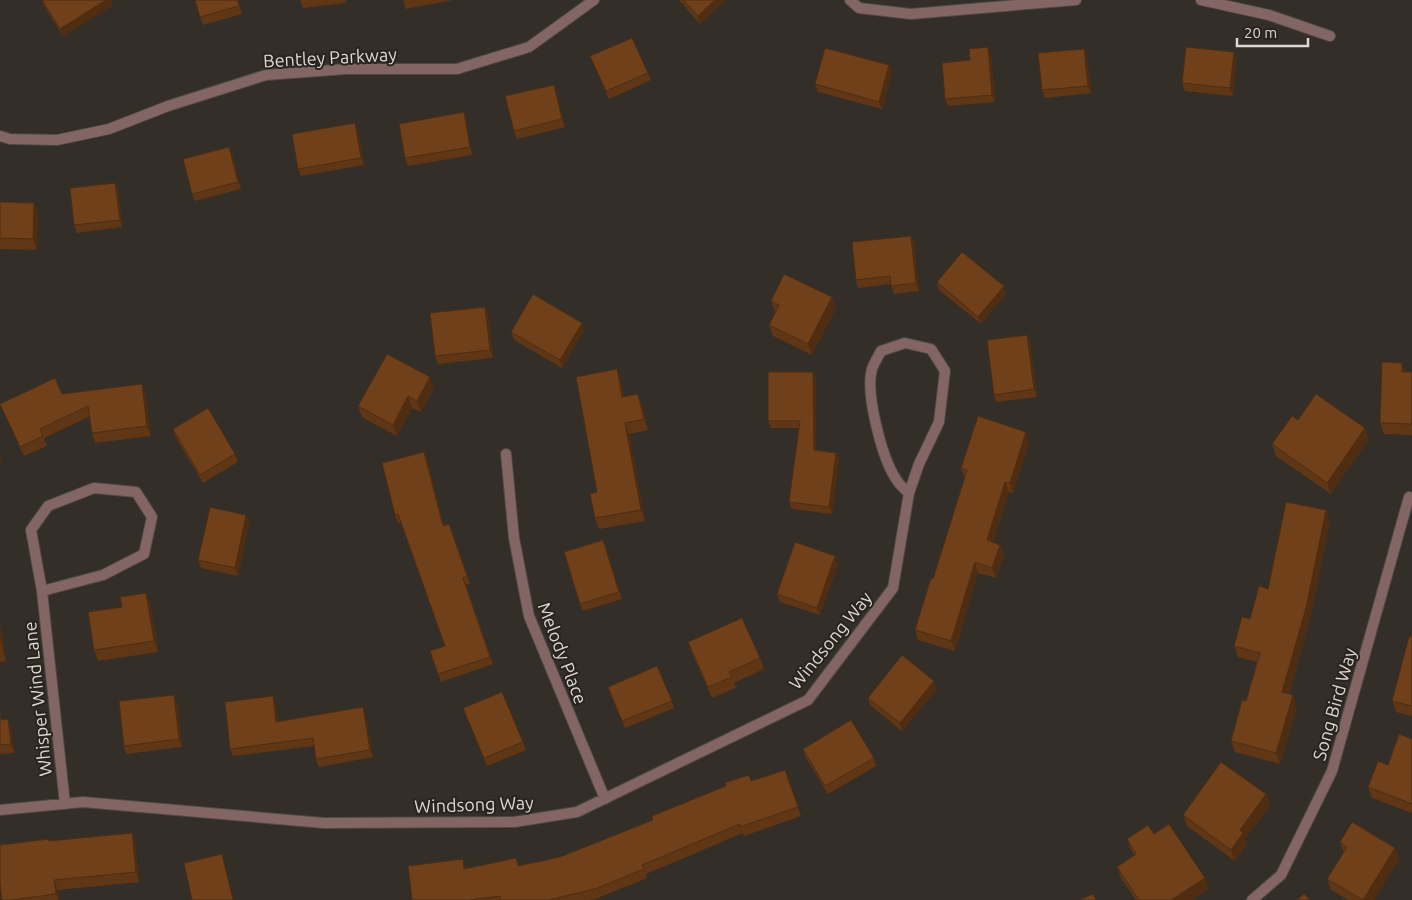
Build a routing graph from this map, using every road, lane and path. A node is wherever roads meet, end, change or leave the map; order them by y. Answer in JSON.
{"nodes":[{"id":1,"x":594,"y":0,"type":"edge"},
{"id":2,"x":850,"y":0,"type":"edge"},
{"id":3,"x":1076,"y":0,"type":"edge"},
{"id":4,"x":1201,"y":0,"type":"edge"},
{"id":5,"x":1330,"y":36,"type":"dead end"},
{"id":6,"x":0,"y":136,"type":"edge"},
{"id":7,"x":506,"y":454,"type":"dead end"},
{"id":8,"x":909,"y":494,"type":"junction"},
{"id":9,"x":1409,"y":497,"type":"dead end"},
{"id":10,"x":42,"y":591,"type":"junction"},
{"id":11,"x":605,"y":799,"type":"junction"},
{"id":12,"x":64,"y":804,"type":"junction"},
{"id":13,"x":0,"y":810,"type":"edge"},
{"id":14,"x":1252,"y":900,"type":"edge"}],
"edges":[{"from":1,"to":6,"type":"street","name":"Bentley Parkway"},
{"from":2,"to":3,"type":"street"},
{"from":4,"to":5,"type":"street"},
{"from":7,"to":11,"type":"street","name":"Melody Place"},
{"from":8,"to":8,"type":"street","name":"Windsong Way"},
{"from":8,"to":11,"type":"street","name":"Windsong Way"},
{"from":9,"to":14,"type":"street","name":"Song Bird Way"},
{"from":10,"to":10,"type":"street","name":"Whisper Wind Lane"},
{"from":10,"to":12,"type":"street","name":"Whisper Wind Lane"},
{"from":11,"to":12,"type":"street","name":"Windsong Way"},
{"from":12,"to":13,"type":"street","name":"Windsong Way"}]}
